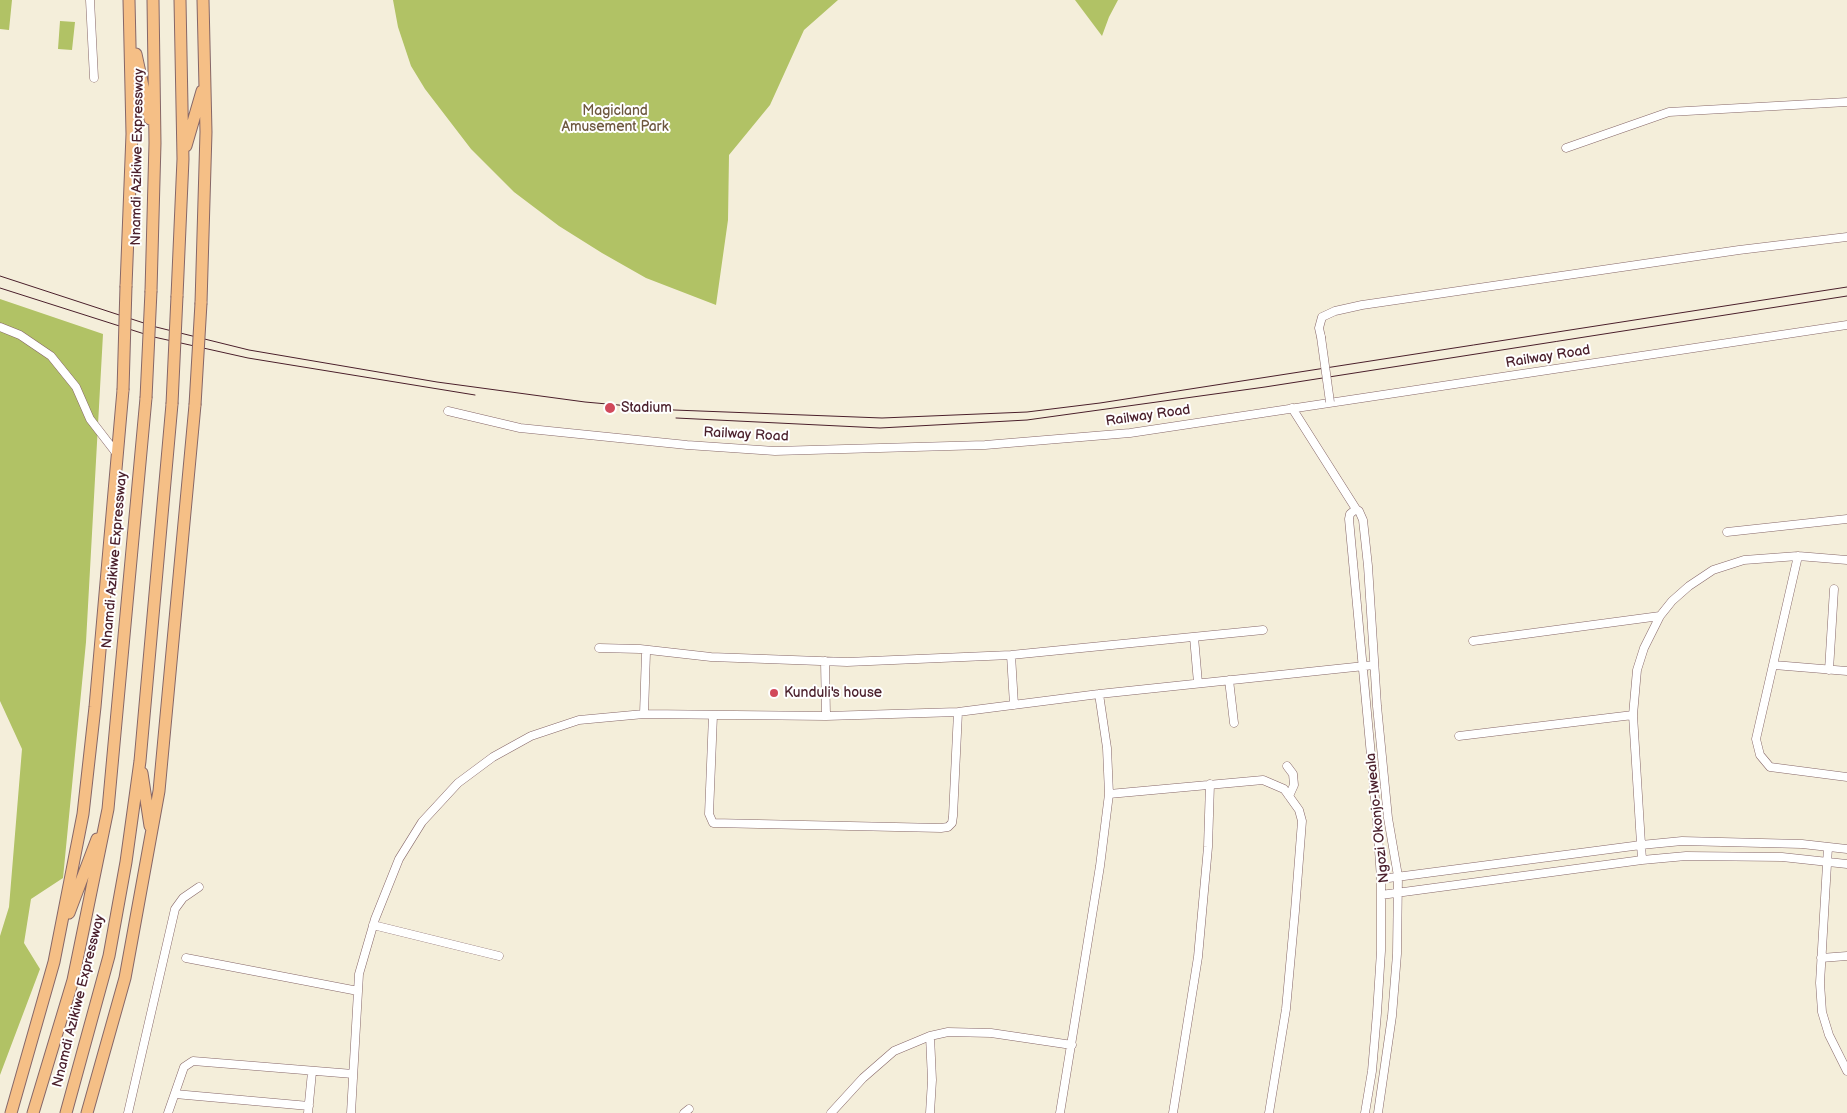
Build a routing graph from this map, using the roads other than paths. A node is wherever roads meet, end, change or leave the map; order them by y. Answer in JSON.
{"nodes":[{"id":1,"x":90,"y":0,"type":"edge"},
{"id":2,"x":129,"y":0,"type":"edge"},
{"id":3,"x":153,"y":0,"type":"edge"},
{"id":4,"x":180,"y":0,"type":"edge"},
{"id":5,"x":203,"y":0,"type":"edge"},
{"id":6,"x":130,"y":28,"type":"junction"},
{"id":7,"x":94,"y":78,"type":"dead end"},
{"id":8,"x":205,"y":80,"type":"junction"},
{"id":9,"x":1847,"y":102,"type":"edge"},
{"id":10,"x":155,"y":142,"type":"junction"},
{"id":11,"x":1566,"y":148,"type":"dead end"},
{"id":12,"x":182,"y":159,"type":"junction"},
{"id":13,"x":1847,"y":237,"type":"edge"},
{"id":14,"x":1847,"y":325,"type":"edge"},
{"id":15,"x":0,"y":327,"type":"edge"},
{"id":16,"x":1330,"y":402,"type":"junction"},
{"id":17,"x":1292,"y":408,"type":"junction"},
{"id":18,"x":448,"y":411,"type":"dead end"},
{"id":19,"x":117,"y":454,"type":"junction"},
{"id":20,"x":1356,"y":509,"type":"junction"},
{"id":21,"x":1847,"y":520,"type":"edge"},
{"id":22,"x":1728,"y":532,"type":"dead end"},
{"id":23,"x":1798,"y":556,"type":"junction"},
{"id":24,"x":1847,"y":560,"type":"edge"},
{"id":25,"x":1834,"y":589,"type":"dead end"},
{"id":26,"x":1660,"y":616,"type":"junction"},
{"id":27,"x":1263,"y":630,"type":"dead end"},
{"id":28,"x":1194,"y":637,"type":"junction"},
{"id":29,"x":1474,"y":641,"type":"dead end"},
{"id":30,"x":599,"y":648,"type":"dead end"},
{"id":31,"x":646,"y":652,"type":"junction"},
{"id":32,"x":1011,"y":656,"type":"junction"},
{"id":33,"x":825,"y":661,"type":"junction"},
{"id":34,"x":1374,"y":665,"type":"junction"},
{"id":35,"x":1774,"y":665,"type":"junction"},
{"id":36,"x":1362,"y":667,"type":"junction"},
{"id":37,"x":1829,"y":670,"type":"junction"},
{"id":38,"x":1847,"y":671,"type":"edge"},
{"id":39,"x":1229,"y":680,"type":"junction"},
{"id":40,"x":1198,"y":683,"type":"junction"},
{"id":41,"x":1099,"y":694,"type":"junction"},
{"id":42,"x":1014,"y":705,"type":"junction"},
{"id":43,"x":958,"y":712,"type":"junction"},
{"id":44,"x":644,"y":714,"type":"junction"},
{"id":45,"x":713,"y":715,"type":"junction"},
{"id":46,"x":1632,"y":715,"type":"junction"},
{"id":47,"x":826,"y":716,"type":"junction"},
{"id":48,"x":1234,"y":723,"type":"dead end"},
{"id":49,"x":1459,"y":736,"type":"dead end"},
{"id":50,"x":140,"y":761,"type":"junction"},
{"id":51,"x":1287,"y":766,"type":"dead end"},
{"id":52,"x":1847,"y":777,"type":"edge"},
{"id":53,"x":1210,"y":784,"type":"junction"},
{"id":54,"x":1109,"y":794,"type":"junction"},
{"id":55,"x":1289,"y":796,"type":"junction"},
{"id":56,"x":108,"y":809,"type":"junction"},
{"id":57,"x":152,"y":836,"type":"junction"},
{"id":58,"x":1641,"y":845,"type":"junction"},
{"id":59,"x":1828,"y":847,"type":"junction"},
{"id":60,"x":1847,"y":849,"type":"edge"},
{"id":61,"x":1642,"y":860,"type":"junction"},
{"id":62,"x":1827,"y":861,"type":"junction"},
{"id":63,"x":1847,"y":864,"type":"edge"},
{"id":64,"x":1398,"y":876,"type":"junction"},
{"id":65,"x":1381,"y":879,"type":"junction"},
{"id":66,"x":199,"y":887,"type":"dead end"},
{"id":67,"x":1398,"y":892,"type":"junction"},
{"id":68,"x":1381,"y":894,"type":"junction"},
{"id":69,"x":373,"y":925,"type":"junction"},
{"id":70,"x":58,"y":943,"type":"junction"},
{"id":71,"x":499,"y":956,"type":"dead end"},
{"id":72,"x":1847,"y":956,"type":"edge"},
{"id":73,"x":186,"y":958,"type":"dead end"},
{"id":74,"x":1820,"y":958,"type":"junction"},
{"id":75,"x":358,"y":991,"type":"junction"},
{"id":76,"x":930,"y":1036,"type":"junction"},
{"id":77,"x":1072,"y":1045,"type":"junction"},
{"id":78,"x":1847,"y":1071,"type":"edge"},
{"id":79,"x":312,"y":1072,"type":"junction"},
{"id":80,"x":353,"y":1074,"type":"junction"},
{"id":81,"x":175,"y":1094,"type":"junction"},
{"id":82,"x":308,"y":1110,"type":"edge"},
{"id":83,"x":11,"y":1113,"type":"edge"},
{"id":84,"x":33,"y":1113,"type":"edge"},
{"id":85,"x":66,"y":1113,"type":"edge"},
{"id":86,"x":87,"y":1113,"type":"edge"},
{"id":87,"x":128,"y":1113,"type":"edge"},
{"id":88,"x":168,"y":1113,"type":"edge"},
{"id":89,"x":351,"y":1113,"type":"edge"},
{"id":90,"x":831,"y":1113,"type":"edge"},
{"id":91,"x":930,"y":1113,"type":"edge"},
{"id":92,"x":1060,"y":1113,"type":"edge"},
{"id":93,"x":1173,"y":1113,"type":"edge"},
{"id":94,"x":1269,"y":1113,"type":"edge"},
{"id":95,"x":1365,"y":1113,"type":"edge"},
{"id":96,"x":1378,"y":1113,"type":"edge"}],
"edges":[{"from":1,"to":7,"type":"street"},
{"from":2,"to":6,"type":"highway","name":"Nnamdi Azikiwe Expressway"},
{"from":3,"to":10,"type":"highway","name":"Nnamdi Azikiwe Expressway"},
{"from":4,"to":12,"type":"highway","name":"Nnamdi Azikiwe Expressway"},
{"from":5,"to":8,"type":"highway"},
{"from":6,"to":10,"type":"highway"},
{"from":6,"to":19,"type":"highway","name":"Nnamdi Azikiwe Expressway","bridge":true},
{"from":8,"to":12,"type":"highway"},
{"from":8,"to":57,"type":"highway","bridge":true},
{"from":9,"to":11,"type":"street"},
{"from":10,"to":56,"type":"highway","name":"Nnamdi Azikiwe Expressway","bridge":true},
{"from":12,"to":50,"type":"highway","name":"Nnamdi Azikiwe Expressway","bridge":true},
{"from":13,"to":16,"type":"street","bridge":true},
{"from":14,"to":16,"type":"street","name":"Railway Road"},
{"from":15,"to":19,"type":"street"},
{"from":16,"to":17,"type":"street","name":"Railway Road"},
{"from":17,"to":18,"type":"street","name":"Railway Road"},
{"from":17,"to":20,"type":"street"},
{"from":19,"to":70,"type":"highway","name":"Nnamdi Azikiwe Expressway"},
{"from":20,"to":34,"type":"street","name":"Ngozi Okonjo-Iweala"},
{"from":20,"to":36,"type":"street","name":"Ngozi Okonjo-Iweala"},
{"from":21,"to":22,"type":"street"},
{"from":23,"to":24,"type":"street"},
{"from":23,"to":26,"type":"street"},
{"from":23,"to":35,"type":"street"},
{"from":25,"to":37,"type":"street"},
{"from":26,"to":29,"type":"street"},
{"from":26,"to":46,"type":"street"},
{"from":27,"to":28,"type":"street"},
{"from":28,"to":32,"type":"street"},
{"from":28,"to":40,"type":"street"},
{"from":30,"to":31,"type":"street"},
{"from":31,"to":33,"type":"street"},
{"from":31,"to":44,"type":"street"},
{"from":32,"to":33,"type":"street"},
{"from":32,"to":42,"type":"street"},
{"from":33,"to":47,"type":"street"},
{"from":34,"to":36,"type":"street"},
{"from":34,"to":64,"type":"street","name":"Ngozi Okonjo-Iweala"},
{"from":35,"to":37,"type":"street"},
{"from":35,"to":52,"type":"street"},
{"from":36,"to":39,"type":"street"},
{"from":36,"to":65,"type":"street","name":"Ngozi Okonjo-Iweala"},
{"from":37,"to":38,"type":"street"},
{"from":39,"to":40,"type":"street"},
{"from":39,"to":48,"type":"street"},
{"from":40,"to":41,"type":"street"},
{"from":41,"to":42,"type":"street"},
{"from":41,"to":54,"type":"street"},
{"from":42,"to":43,"type":"street"},
{"from":43,"to":45,"type":"street"},
{"from":43,"to":47,"type":"street"},
{"from":44,"to":45,"type":"street"},
{"from":44,"to":69,"type":"street"},
{"from":45,"to":47,"type":"street"},
{"from":46,"to":49,"type":"street"},
{"from":46,"to":58,"type":"street"},
{"from":50,"to":57,"type":"highway"},
{"from":50,"to":85,"type":"highway","name":"Nnamdi Azikiwe Expressway"},
{"from":51,"to":55,"type":"street"},
{"from":53,"to":54,"type":"street"},
{"from":53,"to":55,"type":"street"},
{"from":53,"to":93,"type":"street"},
{"from":54,"to":77,"type":"street"},
{"from":55,"to":94,"type":"street"},
{"from":56,"to":70,"type":"highway"},
{"from":56,"to":84,"type":"highway","name":"Nnamdi Azikiwe Expressway"},
{"from":57,"to":86,"type":"highway"},
{"from":58,"to":59,"type":"street"},
{"from":58,"to":61,"type":"street"},
{"from":58,"to":64,"type":"street"},
{"from":59,"to":60,"type":"street"},
{"from":59,"to":62,"type":"street"},
{"from":61,"to":62,"type":"street"},
{"from":61,"to":67,"type":"street"},
{"from":62,"to":63,"type":"street"},
{"from":62,"to":74,"type":"street"},
{"from":64,"to":65,"type":"street"},
{"from":64,"to":67,"type":"street","name":"Ngozi Okonjo-Iweala"},
{"from":65,"to":68,"type":"street","name":"Ngozi Okonjo-Iweala"},
{"from":66,"to":87,"type":"street"},
{"from":67,"to":68,"type":"street"},
{"from":67,"to":96,"type":"street","name":"Ngozi Okonjo-Iweala"},
{"from":68,"to":95,"type":"street","name":"Ngozi Okonjo-Iweala"},
{"from":69,"to":71,"type":"street"},
{"from":69,"to":75,"type":"street"},
{"from":70,"to":83,"type":"highway","name":"Nnamdi Azikiwe Expressway"},
{"from":72,"to":74,"type":"street"},
{"from":73,"to":75,"type":"street"},
{"from":74,"to":78,"type":"street"},
{"from":75,"to":80,"type":"street"},
{"from":76,"to":77,"type":"street"},
{"from":76,"to":90,"type":"street"},
{"from":76,"to":91,"type":"street"},
{"from":77,"to":92,"type":"street"},
{"from":79,"to":80,"type":"street"},
{"from":79,"to":81,"type":"street"},
{"from":79,"to":82,"type":"street"},
{"from":80,"to":89,"type":"street"},
{"from":81,"to":82,"type":"street"},
{"from":81,"to":88,"type":"street"}]}
